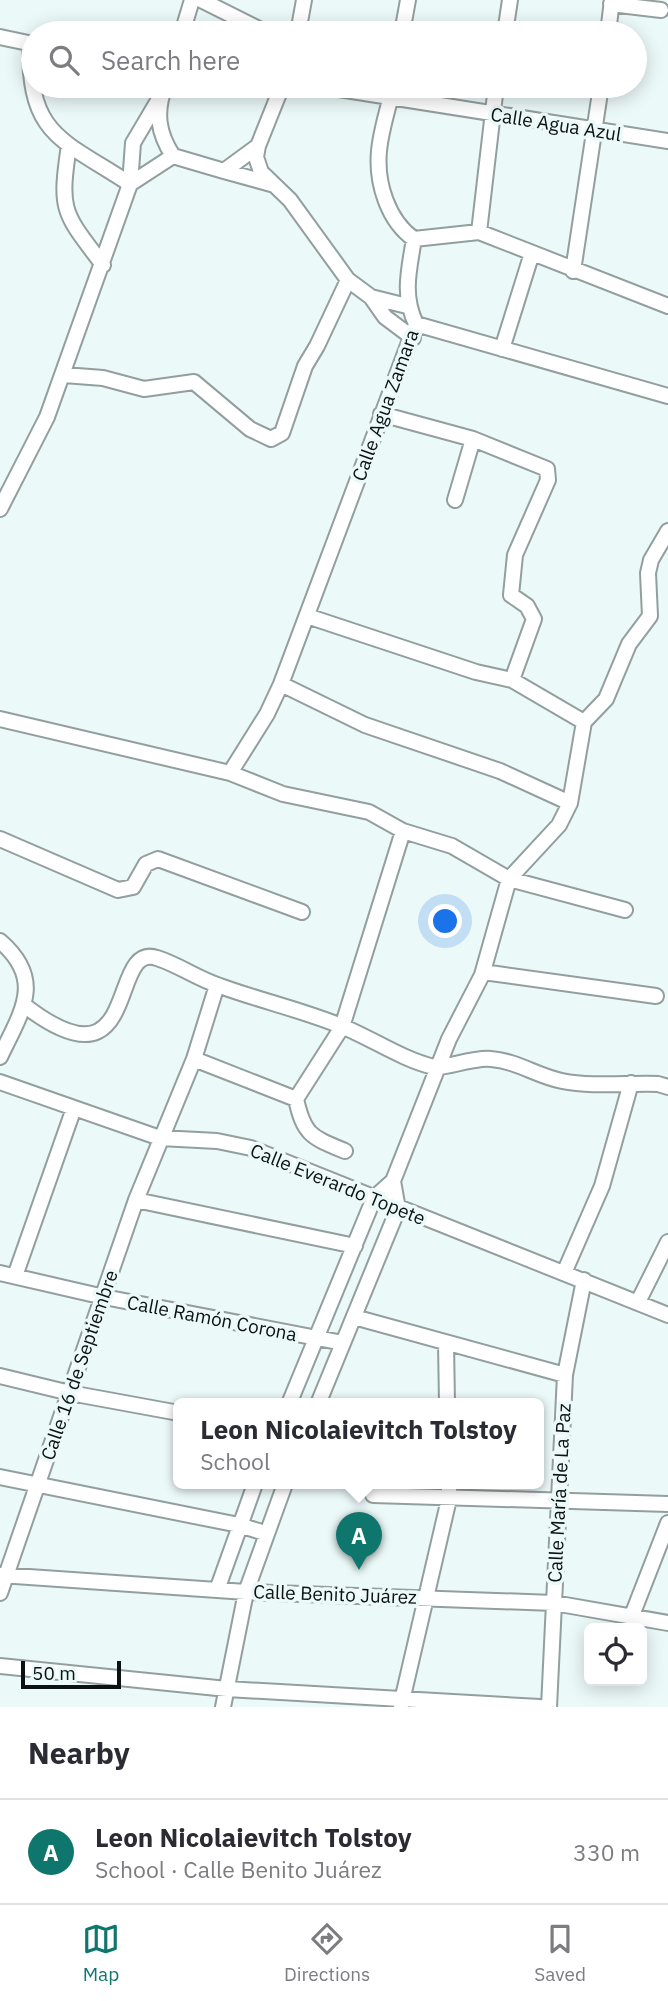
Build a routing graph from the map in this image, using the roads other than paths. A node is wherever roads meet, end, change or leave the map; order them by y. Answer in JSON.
{"nodes":[{"id":1,"x":192,"y":0,"type":"edge"},
{"id":2,"x":201,"y":0,"type":"edge"},
{"id":3,"x":304,"y":0,"type":"edge"},
{"id":4,"x":408,"y":0,"type":"edge"},
{"id":5,"x":510,"y":0,"type":"edge"},
{"id":6,"x":612,"y":2,"type":"edge"},
{"id":7,"x":661,"y":10,"type":"dead end"},
{"id":8,"x":186,"y":21,"type":"edge"},
{"id":9,"x":243,"y":21,"type":"edge"},
{"id":10,"x":300,"y":21,"type":"edge"},
{"id":11,"x":404,"y":21,"type":"edge"},
{"id":12,"x":507,"y":21,"type":"edge"},
{"id":13,"x":610,"y":21,"type":"edge"},
{"id":14,"x":0,"y":37,"type":"edge"},
{"id":15,"x":21,"y":42,"type":"edge"},
{"id":16,"x":33,"y":98,"type":"edge"},
{"id":17,"x":159,"y":98,"type":"edge"},
{"id":18,"x":162,"y":98,"type":"edge"},
{"id":19,"x":277,"y":98,"type":"edge"},
{"id":20,"x":391,"y":98,"type":"edge"},
{"id":21,"x":420,"y":98,"type":"edge"},
{"id":22,"x":494,"y":98,"type":"edge"},
{"id":23,"x":599,"y":98,"type":"edge"},
{"id":24,"x":491,"y":113,"type":"junction"},
{"id":25,"x":595,"y":131,"type":"junction"},
{"id":26,"x":668,"y":141,"type":"edge"},
{"id":27,"x":69,"y":145,"type":"junction"},
{"id":28,"x":258,"y":146,"type":"junction"},
{"id":29,"x":173,"y":156,"type":"junction"},
{"id":30,"x":224,"y":171,"type":"junction"},
{"id":31,"x":130,"y":184,"type":"junction"},
{"id":32,"x":272,"y":184,"type":"junction"},
{"id":33,"x":479,"y":232,"type":"junction"},
{"id":34,"x":414,"y":239,"type":"junction"},
{"id":35,"x":533,"y":253,"type":"junction"},
{"id":36,"x":103,"y":265,"type":"junction"},
{"id":37,"x":573,"y":271,"type":"junction"},
{"id":38,"x":348,"y":280,"type":"junction"},
{"id":39,"x":371,"y":298,"type":"junction"},
{"id":40,"x":407,"y":306,"type":"junction"},
{"id":41,"x":668,"y":306,"type":"edge"},
{"id":42,"x":414,"y":331,"type":"junction"},
{"id":43,"x":502,"y":349,"type":"junction"},
{"id":44,"x":64,"y":375,"type":"junction"},
{"id":45,"x":668,"y":396,"type":"edge"},
{"id":46,"x":381,"y":414,"type":"junction"},
{"id":47,"x":473,"y":439,"type":"junction"},
{"id":48,"x":7,"y":484,"type":"edge"},
{"id":49,"x":455,"y":500,"type":"dead end"},
{"id":50,"x":0,"y":509,"type":"edge"},
{"id":51,"x":668,"y":531,"type":"edge"},
{"id":52,"x":307,"y":616,"type":"junction"},
{"id":53,"x":512,"y":680,"type":"junction"},
{"id":54,"x":281,"y":684,"type":"junction"},
{"id":55,"x":0,"y":719,"type":"edge"},
{"id":56,"x":584,"y":722,"type":"junction"},
{"id":57,"x":230,"y":772,"type":"junction"},
{"id":58,"x":570,"y":803,"type":"junction"},
{"id":59,"x":403,"y":831,"type":"junction"},
{"id":60,"x":0,"y":839,"type":"edge"},
{"id":61,"x":509,"y":879,"type":"junction"},
{"id":62,"x":625,"y":909,"type":"dead end"},
{"id":63,"x":302,"y":912,"type":"dead end"},
{"id":64,"x":0,"y":941,"type":"edge"},
{"id":65,"x":483,"y":972,"type":"junction"},
{"id":66,"x":217,"y":985,"type":"junction"},
{"id":67,"x":656,"y":996,"type":"dead end"},
{"id":68,"x":24,"y":1005,"type":"junction"},
{"id":69,"x":342,"y":1027,"type":"junction"},
{"id":70,"x":449,"y":1039,"type":"junction"},
{"id":71,"x":0,"y":1057,"type":"edge"},
{"id":72,"x":471,"y":1058,"type":"junction"},
{"id":73,"x":194,"y":1059,"type":"junction"},
{"id":74,"x":436,"y":1068,"type":"junction"},
{"id":75,"x":0,"y":1082,"type":"edge"},
{"id":76,"x":631,"y":1083,"type":"junction"},
{"id":77,"x":668,"y":1087,"type":"edge"},
{"id":78,"x":296,"y":1099,"type":"junction"},
{"id":79,"x":74,"y":1108,"type":"junction"},
{"id":80,"x":160,"y":1138,"type":"junction"},
{"id":81,"x":345,"y":1151,"type":"dead end"},
{"id":82,"x":393,"y":1181,"type":"junction"},
{"id":83,"x":374,"y":1198,"type":"junction"},
{"id":84,"x":136,"y":1200,"type":"junction"},
{"id":85,"x":398,"y":1209,"type":"junction"},
{"id":86,"x":668,"y":1242,"type":"edge"},
{"id":87,"x":355,"y":1246,"type":"junction"},
{"id":88,"x":0,"y":1273,"type":"edge"},
{"id":89,"x":565,"y":1273,"type":"junction"},
{"id":90,"x":15,"y":1276,"type":"junction"},
{"id":91,"x":584,"y":1280,"type":"junction"},
{"id":92,"x":104,"y":1297,"type":"junction"},
{"id":93,"x":638,"y":1303,"type":"junction"},
{"id":94,"x":668,"y":1315,"type":"edge"},
{"id":95,"x":354,"y":1317,"type":"junction"},
{"id":96,"x":318,"y":1338,"type":"junction"},
{"id":97,"x":343,"y":1343,"type":"junction"},
{"id":98,"x":446,"y":1343,"type":"junction"},
{"id":99,"x":565,"y":1375,"type":"junction"},
{"id":100,"x":0,"y":1376,"type":"edge"},
{"id":101,"x":70,"y":1393,"type":"junction"},
{"id":102,"x":292,"y":1398,"type":"edge"},
{"id":103,"x":320,"y":1398,"type":"edge"},
{"id":104,"x":447,"y":1398,"type":"edge"},
{"id":105,"x":173,"y":1412,"type":"edge"},
{"id":106,"x":0,"y":1477,"type":"edge"},
{"id":107,"x":37,"y":1486,"type":"junction"},
{"id":108,"x":253,"y":1489,"type":"edge"},
{"id":109,"x":283,"y":1489,"type":"edge"},
{"id":110,"x":449,"y":1491,"type":"edge"},
{"id":111,"x":373,"y":1495,"type":"dead end"},
{"id":112,"x":559,"y":1501,"type":"junction"},
{"id":113,"x":668,"y":1503,"type":"edge"},
{"id":114,"x":668,"y":1523,"type":"edge"},
{"id":115,"x":239,"y":1525,"type":"junction"},
{"id":116,"x":265,"y":1533,"type":"junction"},
{"id":117,"x":3,"y":1575,"type":"edge"},
{"id":118,"x":217,"y":1590,"type":"junction"},
{"id":119,"x":246,"y":1592,"type":"junction"},
{"id":120,"x":0,"y":1593,"type":"edge"},
{"id":121,"x":426,"y":1597,"type":"junction"},
{"id":122,"x":554,"y":1603,"type":"junction"},
{"id":123,"x":631,"y":1618,"type":"junction"},
{"id":124,"x":668,"y":1623,"type":"edge"},
{"id":125,"x":0,"y":1666,"type":"edge"},
{"id":126,"x":227,"y":1689,"type":"junction"},
{"id":127,"x":401,"y":1703,"type":"edge"},
{"id":128,"x":223,"y":1707,"type":"edge"},
{"id":129,"x":540,"y":1707,"type":"edge"},
{"id":130,"x":549,"y":1707,"type":"edge"}],
"edges":[{"from":1,"to":8,"type":"street"},
{"from":2,"to":9,"type":"street"},
{"from":3,"to":10,"type":"street"},
{"from":4,"to":11,"type":"street"},
{"from":5,"to":12,"type":"street"},
{"from":6,"to":7,"type":"street"},
{"from":6,"to":13,"type":"street"},
{"from":14,"to":15,"type":"street"},
{"from":16,"to":27,"type":"street"},
{"from":17,"to":31,"type":"street"},
{"from":18,"to":29,"type":"street"},
{"from":19,"to":28,"type":"street"},
{"from":20,"to":34,"type":"street"},
{"from":21,"to":24,"type":"street","name":"Calle Agua Azul"},
{"from":22,"to":24,"type":"street"},
{"from":23,"to":25,"type":"street"},
{"from":24,"to":25,"type":"street","name":"Calle Agua Azul"},
{"from":24,"to":33,"type":"street"},
{"from":25,"to":26,"type":"street","name":"Calle Agua Azul"},
{"from":25,"to":37,"type":"street"},
{"from":27,"to":31,"type":"street"},
{"from":27,"to":36,"type":"street"},
{"from":28,"to":30,"type":"street"},
{"from":28,"to":32,"type":"street"},
{"from":29,"to":30,"type":"street"},
{"from":29,"to":31,"type":"street"},
{"from":30,"to":32,"type":"street"},
{"from":31,"to":36,"type":"street"},
{"from":32,"to":38,"type":"street"},
{"from":33,"to":34,"type":"street"},
{"from":33,"to":35,"type":"street"},
{"from":34,"to":40,"type":"street","name":"Calle Agua Zamara"},
{"from":35,"to":37,"type":"street"},
{"from":35,"to":43,"type":"street"},
{"from":36,"to":44,"type":"street"},
{"from":37,"to":41,"type":"street"},
{"from":38,"to":39,"type":"street"},
{"from":38,"to":44,"type":"street"},
{"from":39,"to":40,"type":"street"},
{"from":39,"to":42,"type":"street"},
{"from":40,"to":42,"type":"street","name":"Calle Agua Zamara"},
{"from":42,"to":43,"type":"street"},
{"from":42,"to":46,"type":"street","name":"Calle Agua Zamara"},
{"from":43,"to":45,"type":"street"},
{"from":44,"to":48,"type":"street"},
{"from":46,"to":47,"type":"street"},
{"from":46,"to":52,"type":"street","name":"Calle Agua Zamara"},
{"from":47,"to":49,"type":"street"},
{"from":47,"to":53,"type":"street"},
{"from":48,"to":50,"type":"street"},
{"from":51,"to":56,"type":"street"},
{"from":52,"to":53,"type":"street"},
{"from":52,"to":54,"type":"street","name":"Calle Agua Zamara"},
{"from":53,"to":56,"type":"street"},
{"from":54,"to":57,"type":"street","name":"Calle Agua Zamara"},
{"from":54,"to":58,"type":"street"},
{"from":55,"to":57,"type":"street"},
{"from":56,"to":58,"type":"street"},
{"from":57,"to":59,"type":"street"},
{"from":58,"to":61,"type":"street"},
{"from":59,"to":61,"type":"street"},
{"from":59,"to":69,"type":"street"},
{"from":60,"to":63,"type":"street"},
{"from":61,"to":62,"type":"street"},
{"from":61,"to":65,"type":"street"},
{"from":64,"to":68,"type":"street"},
{"from":65,"to":67,"type":"street"},
{"from":65,"to":70,"type":"street"},
{"from":66,"to":68,"type":"street"},
{"from":66,"to":69,"type":"street"},
{"from":66,"to":73,"type":"street","name":"Calle 16 de Septiembre"},
{"from":68,"to":71,"type":"street"},
{"from":69,"to":74,"type":"street"},
{"from":69,"to":78,"type":"street"},
{"from":70,"to":72,"type":"street"},
{"from":70,"to":74,"type":"street"},
{"from":72,"to":74,"type":"street"},
{"from":72,"to":76,"type":"street"},
{"from":73,"to":78,"type":"street"},
{"from":73,"to":80,"type":"street","name":"Calle 16 de Septiembre"},
{"from":74,"to":82,"type":"street"},
{"from":75,"to":79,"type":"street","name":"Calle Everardo Topete"},
{"from":76,"to":77,"type":"street"},
{"from":76,"to":89,"type":"street"},
{"from":78,"to":81,"type":"street"},
{"from":79,"to":80,"type":"street","name":"Calle Everardo Topete"},
{"from":79,"to":90,"type":"street"},
{"from":80,"to":83,"type":"street","name":"Calle Everardo Topete"},
{"from":80,"to":84,"type":"street","name":"Calle 16 de Septiembre"},
{"from":82,"to":83,"type":"street"},
{"from":82,"to":85,"type":"street"},
{"from":83,"to":85,"type":"street","name":"Calle Everardo Topete"},
{"from":83,"to":87,"type":"street"},
{"from":84,"to":87,"type":"street"},
{"from":84,"to":92,"type":"street","name":"Calle 16 de Septiembre"},
{"from":85,"to":89,"type":"street","name":"Calle Everardo Topete"},
{"from":85,"to":95,"type":"street"},
{"from":86,"to":93,"type":"street"},
{"from":87,"to":96,"type":"street"},
{"from":88,"to":90,"type":"street","name":"Calle Ramón Corona"},
{"from":89,"to":91,"type":"street","name":"Calle Everardo Topete"},
{"from":90,"to":92,"type":"street","name":"Calle Ramón Corona"},
{"from":91,"to":93,"type":"street","name":"Calle Everardo Topete"},
{"from":91,"to":99,"type":"street","name":"Calle María de La Paz"},
{"from":92,"to":96,"type":"street","name":"Calle Ramón Corona"},
{"from":92,"to":101,"type":"street","name":"Calle 16 de Septiembre"},
{"from":93,"to":94,"type":"street","name":"Calle Everardo Topete"},
{"from":95,"to":97,"type":"street"},
{"from":95,"to":98,"type":"street"},
{"from":96,"to":97,"type":"street","name":"Calle Ramón Corona"},
{"from":96,"to":102,"type":"street"},
{"from":97,"to":103,"type":"street"},
{"from":98,"to":99,"type":"street"},
{"from":98,"to":104,"type":"street"},
{"from":99,"to":112,"type":"street","name":"Calle María de La Paz"},
{"from":100,"to":101,"type":"street"},
{"from":101,"to":105,"type":"street"},
{"from":101,"to":107,"type":"street","name":"Calle 16 de Septiembre"},
{"from":106,"to":107,"type":"street"},
{"from":107,"to":115,"type":"street"},
{"from":107,"to":117,"type":"street","name":"Calle 16 de Septiembre"},
{"from":108,"to":115,"type":"street"},
{"from":109,"to":116,"type":"street"},
{"from":110,"to":111,"type":"street"},
{"from":110,"to":112,"type":"street"},
{"from":110,"to":121,"type":"street"},
{"from":112,"to":113,"type":"street"},
{"from":112,"to":122,"type":"street","name":"Calle María de La Paz"},
{"from":114,"to":123,"type":"street"},
{"from":115,"to":116,"type":"street"},
{"from":115,"to":118,"type":"street"},
{"from":116,"to":119,"type":"street"},
{"from":117,"to":118,"type":"street","name":"Calle Benito Juárez"},
{"from":117,"to":120,"type":"street","name":"Calle 16 de Septiembre"},
{"from":118,"to":119,"type":"street","name":"Calle Benito Juárez"},
{"from":119,"to":121,"type":"street","name":"Calle Benito Juárez"},
{"from":119,"to":126,"type":"street"},
{"from":121,"to":122,"type":"street","name":"Calle Benito Juárez"},
{"from":121,"to":127,"type":"street"},
{"from":122,"to":123,"type":"street","name":"Calle Benito Juárez"},
{"from":122,"to":130,"type":"street","name":"Calle María de La Paz"},
{"from":123,"to":124,"type":"street","name":"Calle Benito Juárez"},
{"from":125,"to":126,"type":"street"},
{"from":126,"to":127,"type":"street"},
{"from":126,"to":128,"type":"street"},
{"from":127,"to":129,"type":"street"}]}
